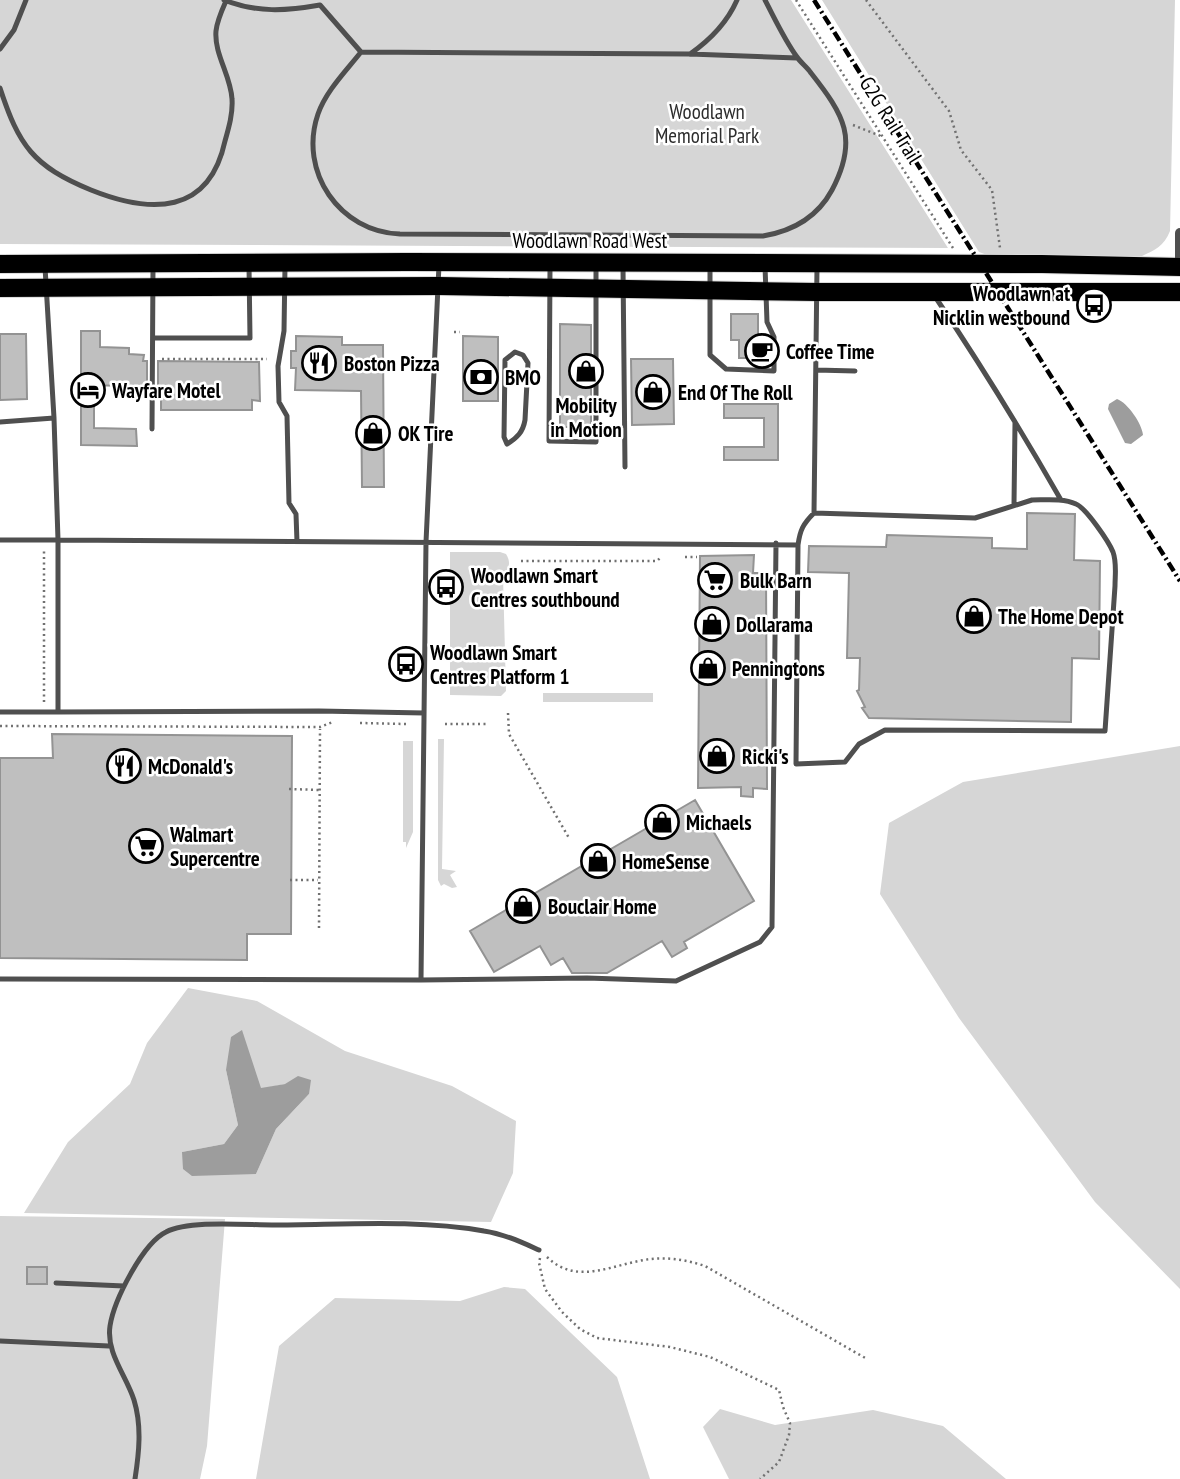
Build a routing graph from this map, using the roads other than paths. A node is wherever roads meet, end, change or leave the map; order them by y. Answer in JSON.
{"nodes":[{"id":1,"x":26,"y":0,"type":"edge"},
{"id":2,"x":225,"y":0,"type":"edge"},
{"id":3,"x":737,"y":0,"type":"edge"},
{"id":4,"x":765,"y":0,"type":"edge"},
{"id":5,"x":321,"y":2,"type":"edge"},
{"id":6,"x":0,"y":49,"type":"edge"},
{"id":7,"x":361,"y":52,"type":"junction"},
{"id":8,"x":690,"y":54,"type":"junction"},
{"id":9,"x":797,"y":58,"type":"junction"},
{"id":10,"x":0,"y":88,"type":"edge"},
{"id":11,"x":1180,"y":233,"type":"edge"},
{"id":12,"x":152,"y":262,"type":"junction"},
{"id":13,"x":249,"y":262,"type":"junction"},
{"id":14,"x":285,"y":262,"type":"junction"},
{"id":15,"x":439,"y":262,"type":"junction"},
{"id":16,"x":550,"y":262,"type":"junction"},
{"id":17,"x":596,"y":263,"type":"junction"},
{"id":18,"x":623,"y":263,"type":"junction"},
{"id":19,"x":710,"y":263,"type":"junction"},
{"id":20,"x":0,"y":264,"type":"edge"},
{"id":21,"x":45,"y":264,"type":"junction"},
{"id":22,"x":817,"y":264,"type":"junction"},
{"id":23,"x":765,"y":265,"type":"junction"},
{"id":24,"x":1180,"y":268,"type":"edge"},
{"id":25,"x":439,"y":286,"type":"junction"},
{"id":26,"x":153,"y":287,"type":"junction"},
{"id":27,"x":250,"y":287,"type":"junction"},
{"id":28,"x":285,"y":287,"type":"junction"},
{"id":29,"x":551,"y":287,"type":"junction"},
{"id":30,"x":0,"y":288,"type":"edge"},
{"id":31,"x":45,"y":288,"type":"junction"},
{"id":32,"x":597,"y":288,"type":"junction"},
{"id":33,"x":623,"y":289,"type":"junction"},
{"id":34,"x":710,"y":290,"type":"junction"},
{"id":35,"x":766,"y":291,"type":"junction"},
{"id":36,"x":817,"y":292,"type":"junction"},
{"id":37,"x":932,"y":292,"type":"junction"},
{"id":38,"x":1180,"y":292,"type":"edge"},
{"id":39,"x":154,"y":338,"type":"junction"},
{"id":40,"x":816,"y":370,"type":"junction"},
{"id":41,"x":855,"y":371,"type":"dead end"},
{"id":42,"x":54,"y":418,"type":"junction"},
{"id":43,"x":1015,"y":420,"type":"junction"},
{"id":44,"x":0,"y":422,"type":"edge"},
{"id":45,"x":152,"y":429,"type":"dead end"},
{"id":46,"x":507,"y":444,"type":"joint"},
{"id":47,"x":625,"y":467,"type":"dead end"},
{"id":48,"x":1061,"y":500,"type":"junction"},
{"id":49,"x":1014,"y":504,"type":"junction"},
{"id":50,"x":814,"y":513,"type":"junction"},
{"id":51,"x":0,"y":540,"type":"edge"},
{"id":52,"x":58,"y":540,"type":"junction"},
{"id":53,"x":297,"y":542,"type":"junction"},
{"id":54,"x":426,"y":542,"type":"junction"},
{"id":55,"x":776,"y":544,"type":"junction"},
{"id":56,"x":798,"y":545,"type":"junction"},
{"id":57,"x":0,"y":712,"type":"edge"},
{"id":58,"x":58,"y":712,"type":"junction"},
{"id":59,"x":424,"y":713,"type":"junction"},
{"id":60,"x":0,"y":979,"type":"edge"},
{"id":61,"x":421,"y":980,"type":"junction"},
{"id":62,"x":539,"y":1250,"type":"road end"},
{"id":63,"x":56,"y":1283,"type":"dead end"},
{"id":64,"x":124,"y":1286,"type":"junction"},
{"id":65,"x":0,"y":1341,"type":"edge"},
{"id":66,"x":109,"y":1346,"type":"junction"},
{"id":67,"x":135,"y":1479,"type":"edge"}],
"edges":[{"from":1,"to":6,"type":"lane"},
{"from":2,"to":5,"type":"lane"},
{"from":2,"to":10,"type":"lane"},
{"from":3,"to":8,"type":"lane"},
{"from":4,"to":9,"type":"lane"},
{"from":5,"to":7,"type":"lane"},
{"from":7,"to":8,"type":"lane"},
{"from":7,"to":9,"type":"lane"},
{"from":8,"to":9,"type":"lane"},
{"from":11,"to":24,"type":"street"},
{"from":12,"to":13,"type":"main road","name":"Woodlawn Road West"},
{"from":12,"to":21,"type":"main road","name":"Woodlawn Road West"},
{"from":12,"to":26,"type":"lane"},
{"from":13,"to":14,"type":"main road","name":"Woodlawn Road West"},
{"from":13,"to":27,"type":"lane"},
{"from":14,"to":15,"type":"main road","name":"Woodlawn Road West"},
{"from":14,"to":28,"type":"lane"},
{"from":15,"to":16,"type":"main road","name":"Woodlawn Road West"},
{"from":15,"to":25,"type":"lane"},
{"from":16,"to":17,"type":"main road","name":"Woodlawn Road West"},
{"from":16,"to":29,"type":"lane"},
{"from":17,"to":18,"type":"main road","name":"Woodlawn Road West"},
{"from":17,"to":32,"type":"lane"},
{"from":18,"to":19,"type":"main road","name":"Woodlawn Road West"},
{"from":18,"to":33,"type":"lane"},
{"from":19,"to":23,"type":"main road","name":"Woodlawn Road West"},
{"from":19,"to":34,"type":"lane"},
{"from":20,"to":21,"type":"main road","name":"Woodlawn Road West"},
{"from":21,"to":31,"type":"lane"},
{"from":22,"to":23,"type":"main road","name":"Woodlawn Road West"},
{"from":22,"to":24,"type":"main road","name":"Woodlawn Road West"},
{"from":22,"to":36,"type":"lane"},
{"from":23,"to":35,"type":"lane"},
{"from":25,"to":28,"type":"main road"},
{"from":25,"to":29,"type":"main road"},
{"from":25,"to":54,"type":"lane"},
{"from":26,"to":27,"type":"main road"},
{"from":26,"to":31,"type":"main road"},
{"from":26,"to":39,"type":"lane"},
{"from":27,"to":28,"type":"main road"},
{"from":27,"to":39,"type":"lane"},
{"from":28,"to":53,"type":"lane"},
{"from":29,"to":32,"type":"main road"},
{"from":29,"to":32,"type":"lane"},
{"from":30,"to":31,"type":"main road"},
{"from":31,"to":42,"type":"lane"},
{"from":32,"to":33,"type":"main road"},
{"from":33,"to":34,"type":"main road"},
{"from":33,"to":47,"type":"lane"},
{"from":34,"to":35,"type":"main road"},
{"from":34,"to":35,"type":"lane"},
{"from":35,"to":36,"type":"main road"},
{"from":36,"to":37,"type":"main road"},
{"from":36,"to":40,"type":"lane"},
{"from":37,"to":38,"type":"main road"},
{"from":37,"to":43,"type":"lane"},
{"from":39,"to":45,"type":"lane"},
{"from":40,"to":41,"type":"lane"},
{"from":40,"to":50,"type":"lane"},
{"from":42,"to":44,"type":"lane"},
{"from":42,"to":52,"type":"lane"},
{"from":43,"to":48,"type":"lane"},
{"from":43,"to":49,"type":"lane"},
{"from":46,"to":46,"type":"lane"},
{"from":48,"to":49,"type":"lane"},
{"from":48,"to":56,"type":"lane"},
{"from":49,"to":50,"type":"lane"},
{"from":50,"to":56,"type":"lane"},
{"from":51,"to":52,"type":"lane"},
{"from":52,"to":53,"type":"lane"},
{"from":52,"to":58,"type":"lane"},
{"from":53,"to":54,"type":"lane"},
{"from":54,"to":55,"type":"lane"},
{"from":54,"to":59,"type":"lane"},
{"from":55,"to":56,"type":"lane"},
{"from":55,"to":61,"type":"lane"},
{"from":57,"to":58,"type":"lane"},
{"from":58,"to":59,"type":"lane"},
{"from":59,"to":61,"type":"lane"},
{"from":60,"to":61,"type":"lane"},
{"from":62,"to":64,"type":"lane"},
{"from":63,"to":64,"type":"lane"},
{"from":64,"to":66,"type":"lane"},
{"from":65,"to":66,"type":"lane"},
{"from":66,"to":67,"type":"lane"}]}
